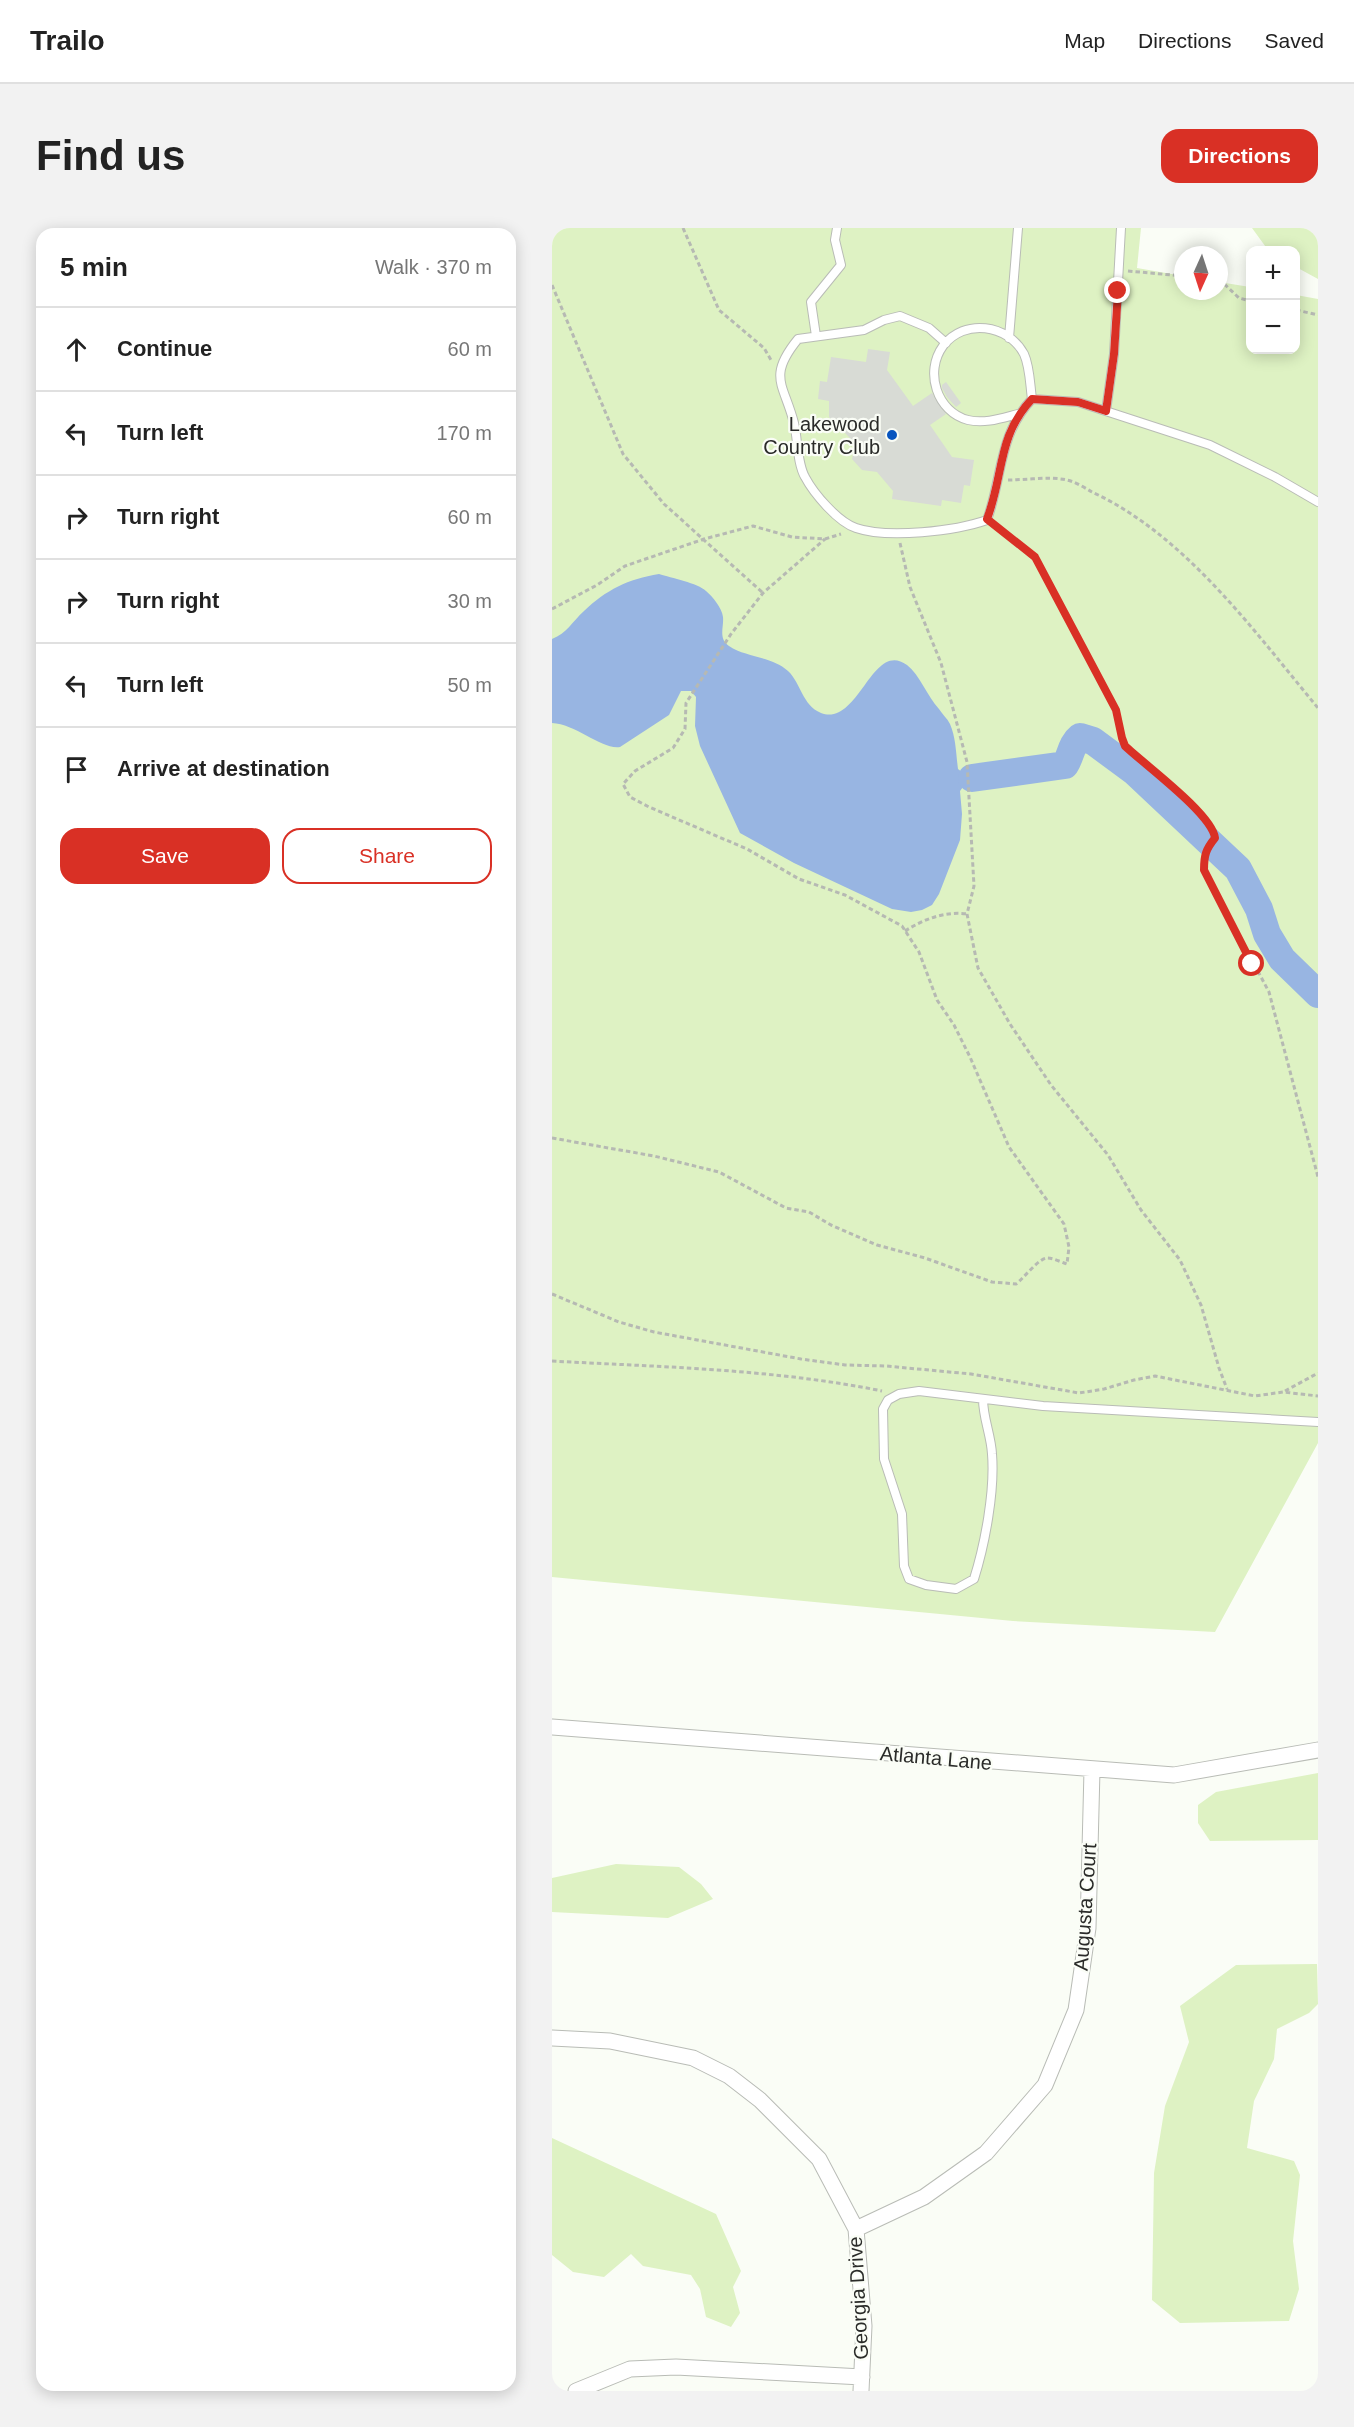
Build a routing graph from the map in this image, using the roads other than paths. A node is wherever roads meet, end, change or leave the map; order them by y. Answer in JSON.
{"nodes":[{"id":1,"x":837,"y":228,"type":"edge"},
{"id":2,"x":1018,"y":228,"type":"edge"},
{"id":3,"x":1121,"y":228,"type":"edge"},
{"id":4,"x":816,"y":336,"type":"junction"},
{"id":5,"x":1009,"y":338,"type":"junction"},
{"id":6,"x":946,"y":343,"type":"junction"},
{"id":7,"x":1032,"y":399,"type":"junction"},
{"id":8,"x":1106,"y":411,"type":"junction"},
{"id":9,"x":1018,"y":414,"type":"junction"},
{"id":10,"x":1318,"y":501,"type":"edge"},
{"id":11,"x":983,"y":1399,"type":"junction"},
{"id":12,"x":1318,"y":1422,"type":"edge"},
{"id":13,"x":552,"y":1727,"type":"edge"},
{"id":14,"x":1318,"y":1750,"type":"edge"},
{"id":15,"x":1092,"y":1770,"type":"junction"},
{"id":16,"x":552,"y":2038,"type":"edge"},
{"id":17,"x":856,"y":2229,"type":"junction"},
{"id":18,"x":861,"y":2384,"type":"edge"},
{"id":19,"x":576,"y":2391,"type":"edge"}],
"edges":[{"from":1,"to":4,"type":"lane"},
{"from":2,"to":5,"type":"lane"},
{"from":3,"to":8,"type":"lane"},
{"from":4,"to":6,"type":"lane"},
{"from":4,"to":9,"type":"lane"},
{"from":5,"to":6,"type":"lane"},
{"from":5,"to":7,"type":"lane"},
{"from":6,"to":9,"type":"lane"},
{"from":7,"to":8,"type":"lane"},
{"from":7,"to":9,"type":"lane"},
{"from":8,"to":10,"type":"lane"},
{"from":11,"to":11,"type":"lane"},
{"from":11,"to":12,"type":"lane"},
{"from":13,"to":15,"type":"street","name":"Atlanta Lane"},
{"from":14,"to":15,"type":"street","name":"Atlanta Lane"},
{"from":15,"to":17,"type":"street","name":"Augusta Court"},
{"from":16,"to":17,"type":"street","name":"Georgia Drive"},
{"from":17,"to":18,"type":"street","name":"Georgia Drive"},
{"from":18,"to":19,"type":"street"}]}
